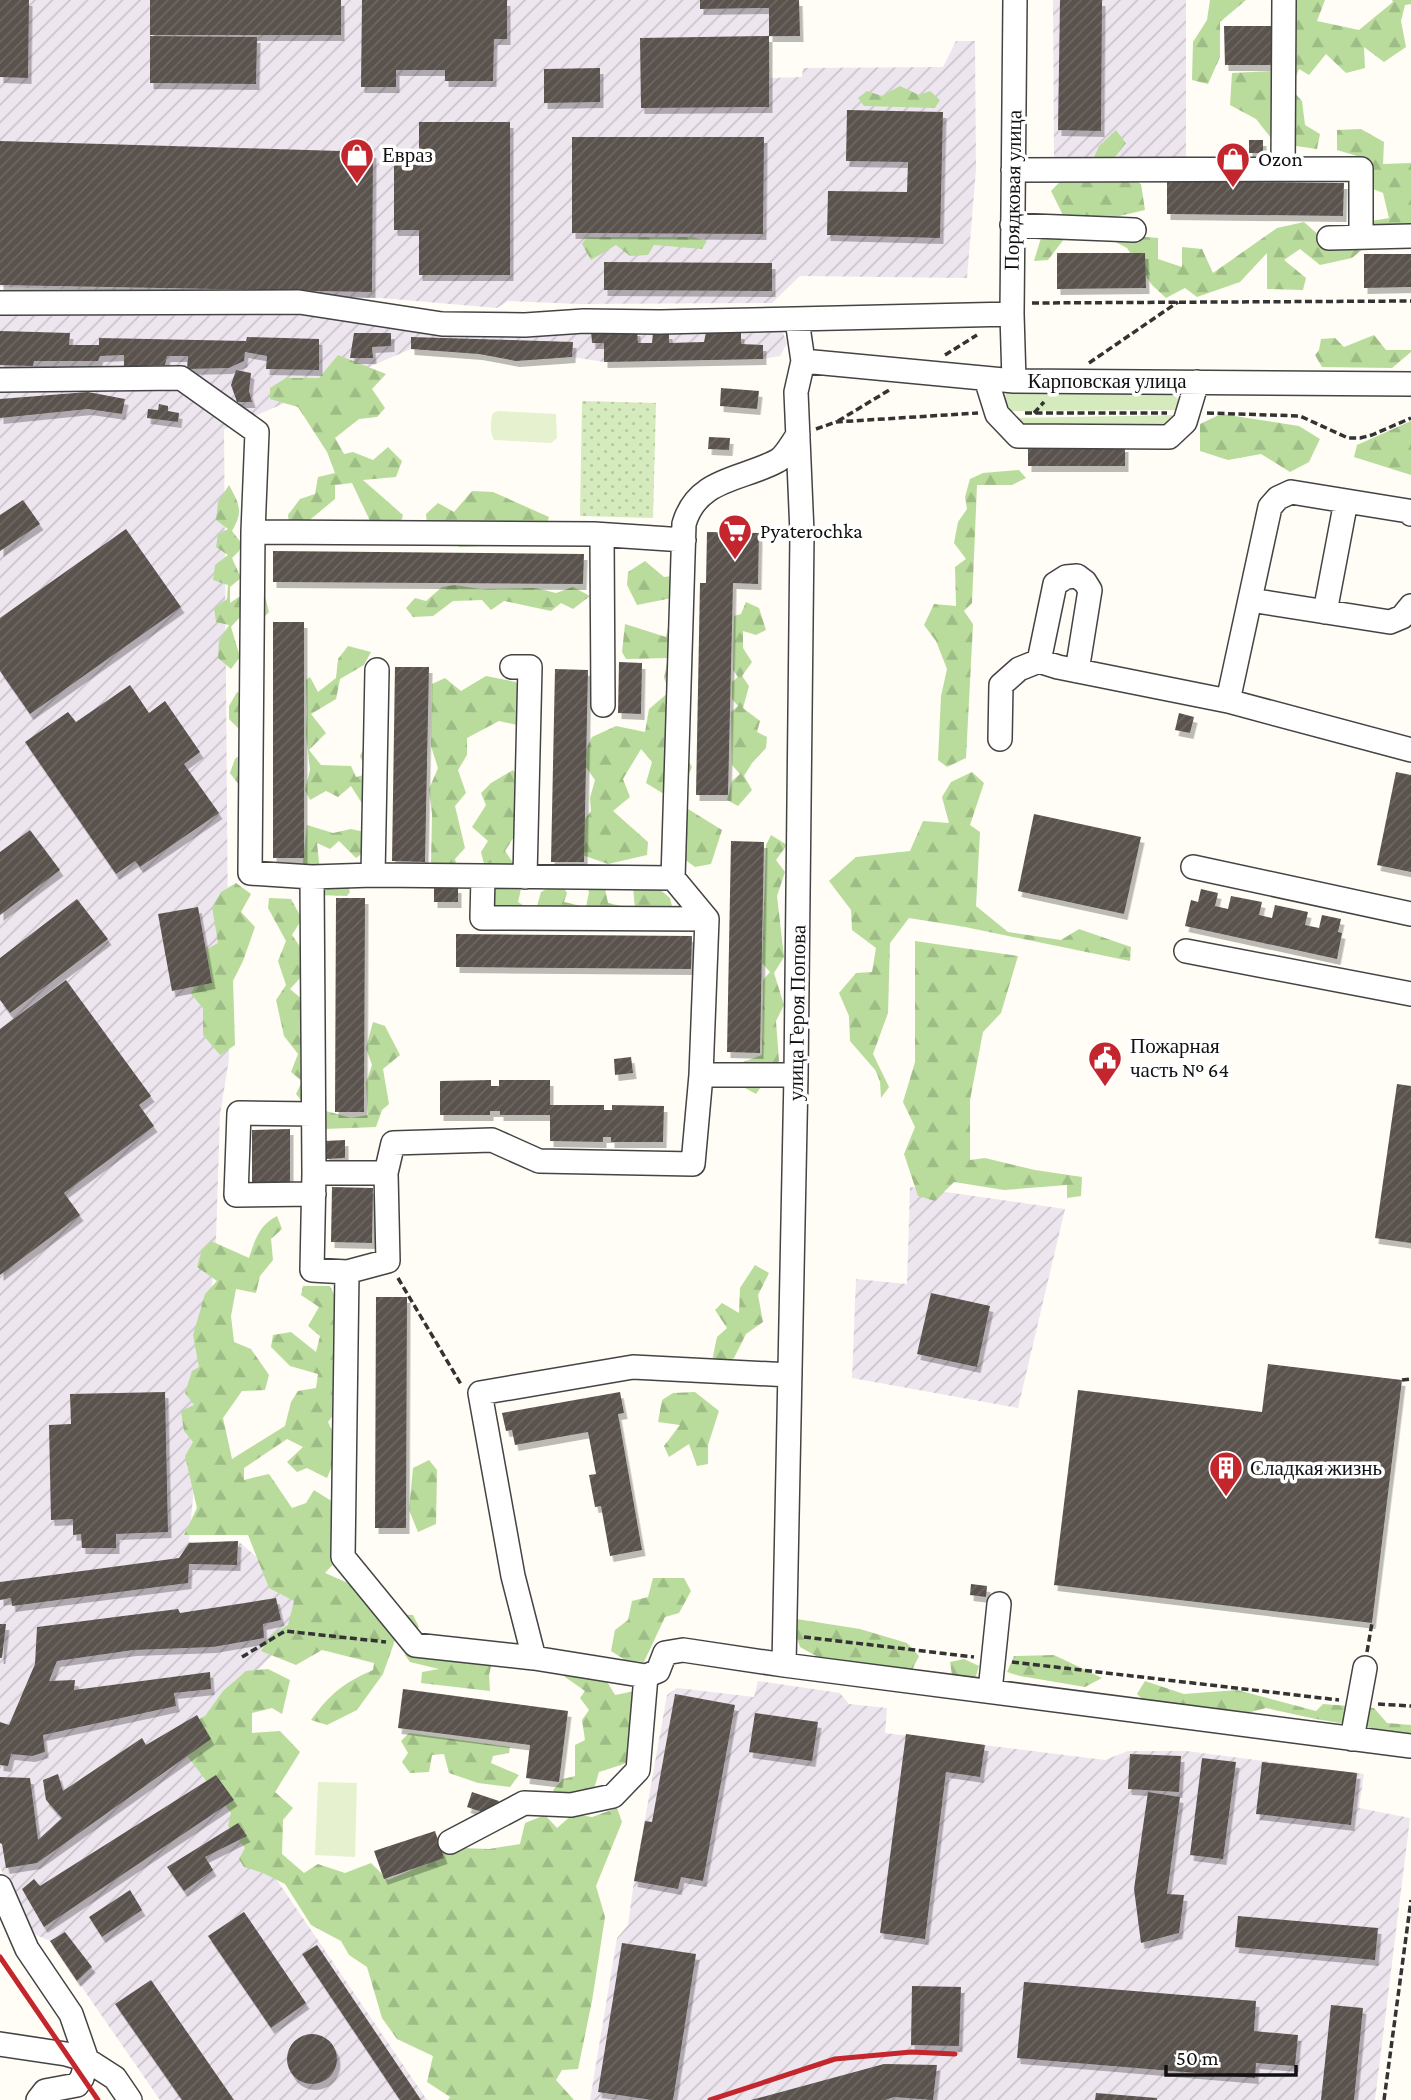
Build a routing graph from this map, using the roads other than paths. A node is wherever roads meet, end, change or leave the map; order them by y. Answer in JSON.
{"nodes":[{"id":1,"x":1015,"y":0,"type":"edge"},
{"id":2,"x":1284,"y":0,"type":"edge"},
{"id":3,"x":1283,"y":169,"type":"junction"},
{"id":4,"x":1013,"y":170,"type":"junction"},
{"id":5,"x":1012,"y":225,"type":"junction"},
{"id":6,"x":1134,"y":230,"type":"dead end"},
{"id":7,"x":1411,"y":236,"type":"edge"},
{"id":8,"x":1361,"y":237,"type":"junction"},
{"id":9,"x":1329,"y":238,"type":"dead end"},
{"id":10,"x":0,"y":303,"type":"edge"},
{"id":11,"x":1012,"y":314,"type":"junction"},
{"id":12,"x":797,"y":320,"type":"junction"},
{"id":13,"x":803,"y":361,"type":"junction"},
{"id":14,"x":986,"y":379,"type":"junction"},
{"id":15,"x":0,"y":380,"type":"edge"},
{"id":16,"x":1014,"y":381,"type":"junction"},
{"id":17,"x":1197,"y":382,"type":"junction"},
{"id":18,"x":1411,"y":383,"type":"edge"},
{"id":19,"x":798,"y":435,"type":"junction"},
{"id":20,"x":1346,"y":500,"type":"junction"},
{"id":21,"x":1411,"y":514,"type":"edge"},
{"id":22,"x":253,"y":532,"type":"junction"},
{"id":23,"x":602,"y":535,"type":"junction"},
{"id":24,"x":684,"y":540,"type":"junction"},
{"id":25,"x":1250,"y":600,"type":"junction"},
{"id":26,"x":1411,"y":606,"type":"edge"},
{"id":27,"x":1325,"y":612,"type":"junction"},
{"id":28,"x":1039,"y":661,"type":"junction"},
{"id":29,"x":512,"y":667,"type":"dead end"},
{"id":30,"x":377,"y":670,"type":"dead end"},
{"id":31,"x":1077,"y":671,"type":"junction"},
{"id":32,"x":1228,"y":701,"type":"junction"},
{"id":33,"x":603,"y":705,"type":"dead end"},
{"id":34,"x":1000,"y":739,"type":"dead end"},
{"id":35,"x":1411,"y":750,"type":"edge"},
{"id":36,"x":1193,"y":867,"type":"dead end"},
{"id":37,"x":373,"y":875,"type":"junction"},
{"id":38,"x":312,"y":877,"type":"junction"},
{"id":39,"x":483,"y":877,"type":"junction"},
{"id":40,"x":525,"y":877,"type":"junction"},
{"id":41,"x":673,"y":878,"type":"junction"},
{"id":42,"x":1411,"y":914,"type":"edge"},
{"id":43,"x":707,"y":919,"type":"junction"},
{"id":44,"x":1186,"y":951,"type":"dead end"},
{"id":45,"x":1411,"y":994,"type":"edge"},
{"id":46,"x":701,"y":1075,"type":"junction"},
{"id":47,"x":796,"y":1076,"type":"junction"},
{"id":48,"x":313,"y":1114,"type":"junction"},
{"id":49,"x":386,"y":1173,"type":"junction"},
{"id":50,"x":314,"y":1184,"type":"junction"},
{"id":51,"x":347,"y":1272,"type":"junction"},
{"id":52,"x":790,"y":1375,"type":"junction"},
{"id":53,"x":999,"y":1604,"type":"dead end"},
{"id":54,"x":534,"y":1658,"type":"junction"},
{"id":55,"x":784,"y":1665,"type":"junction"},
{"id":56,"x":1365,"y":1668,"type":"road end"},
{"id":57,"x":646,"y":1676,"type":"junction"},
{"id":58,"x":990,"y":1691,"type":"junction"},
{"id":59,"x":1352,"y":1739,"type":"junction"},
{"id":60,"x":1411,"y":1746,"type":"edge"},
{"id":61,"x":450,"y":1842,"type":"dead end"},
{"id":62,"x":0,"y":1887,"type":"edge"},
{"id":63,"x":0,"y":2044,"type":"edge"},
{"id":64,"x":87,"y":2060,"type":"junction"},
{"id":65,"x":38,"y":2100,"type":"edge"},
{"id":66,"x":130,"y":2100,"type":"edge"}],
"edges":[{"from":1,"to":4,"type":"street","name":"Порядковая улица"},
{"from":2,"to":3,"type":"street"},
{"from":3,"to":4,"type":"street"},
{"from":3,"to":8,"type":"street"},
{"from":4,"to":5,"type":"street","name":"Порядковая улица"},
{"from":5,"to":6,"type":"street"},
{"from":5,"to":11,"type":"street","name":"Порядковая улица"},
{"from":7,"to":8,"type":"street"},
{"from":8,"to":9,"type":"street"},
{"from":10,"to":12,"type":"street"},
{"from":11,"to":12,"type":"street"},
{"from":11,"to":16,"type":"street","name":"Порядковая улица"},
{"from":12,"to":13,"type":"street","name":"улица Героя Попова"},
{"from":13,"to":14,"type":"street","name":"Карповская улица"},
{"from":13,"to":19,"type":"street","name":"улица Героя Попова"},
{"from":14,"to":16,"type":"street","name":"Карповская улица"},
{"from":14,"to":17,"type":"street"},
{"from":15,"to":22,"type":"street"},
{"from":16,"to":17,"type":"street","name":"Карповская улица"},
{"from":17,"to":18,"type":"street","name":"Карповская улица"},
{"from":19,"to":24,"type":"street"},
{"from":19,"to":47,"type":"street","name":"улица Героя Попова"},
{"from":20,"to":21,"type":"street"},
{"from":20,"to":25,"type":"street"},
{"from":20,"to":27,"type":"street"},
{"from":22,"to":23,"type":"street"},
{"from":22,"to":38,"type":"street"},
{"from":23,"to":24,"type":"street"},
{"from":23,"to":33,"type":"street"},
{"from":24,"to":41,"type":"street"},
{"from":25,"to":27,"type":"street"},
{"from":25,"to":32,"type":"street"},
{"from":26,"to":27,"type":"street"},
{"from":28,"to":31,"type":"street"},
{"from":28,"to":31,"type":"street"},
{"from":28,"to":34,"type":"street"},
{"from":29,"to":40,"type":"street"},
{"from":30,"to":37,"type":"street"},
{"from":31,"to":32,"type":"street"},
{"from":32,"to":35,"type":"street"},
{"from":36,"to":42,"type":"street"},
{"from":37,"to":38,"type":"street"},
{"from":37,"to":39,"type":"street"},
{"from":38,"to":48,"type":"street"},
{"from":39,"to":40,"type":"street"},
{"from":39,"to":43,"type":"street"},
{"from":40,"to":41,"type":"street"},
{"from":41,"to":43,"type":"street"},
{"from":43,"to":46,"type":"street"},
{"from":44,"to":45,"type":"street"},
{"from":46,"to":47,"type":"street"},
{"from":46,"to":49,"type":"street"},
{"from":47,"to":52,"type":"street","name":"улица Героя Попова"},
{"from":48,"to":50,"type":"street"},
{"from":48,"to":50,"type":"street"},
{"from":49,"to":50,"type":"street"},
{"from":49,"to":51,"type":"street"},
{"from":50,"to":51,"type":"street"},
{"from":51,"to":54,"type":"street"},
{"from":52,"to":54,"type":"street"},
{"from":52,"to":55,"type":"street","name":"улица Героя Попова"},
{"from":53,"to":58,"type":"street"},
{"from":54,"to":57,"type":"street"},
{"from":55,"to":57,"type":"street"},
{"from":55,"to":58,"type":"street"},
{"from":56,"to":59,"type":"street"},
{"from":57,"to":61,"type":"street"},
{"from":58,"to":59,"type":"street"},
{"from":59,"to":60,"type":"street"},
{"from":62,"to":64,"type":"street"},
{"from":63,"to":64,"type":"street"},
{"from":64,"to":65,"type":"street"},
{"from":64,"to":66,"type":"street"}]}
